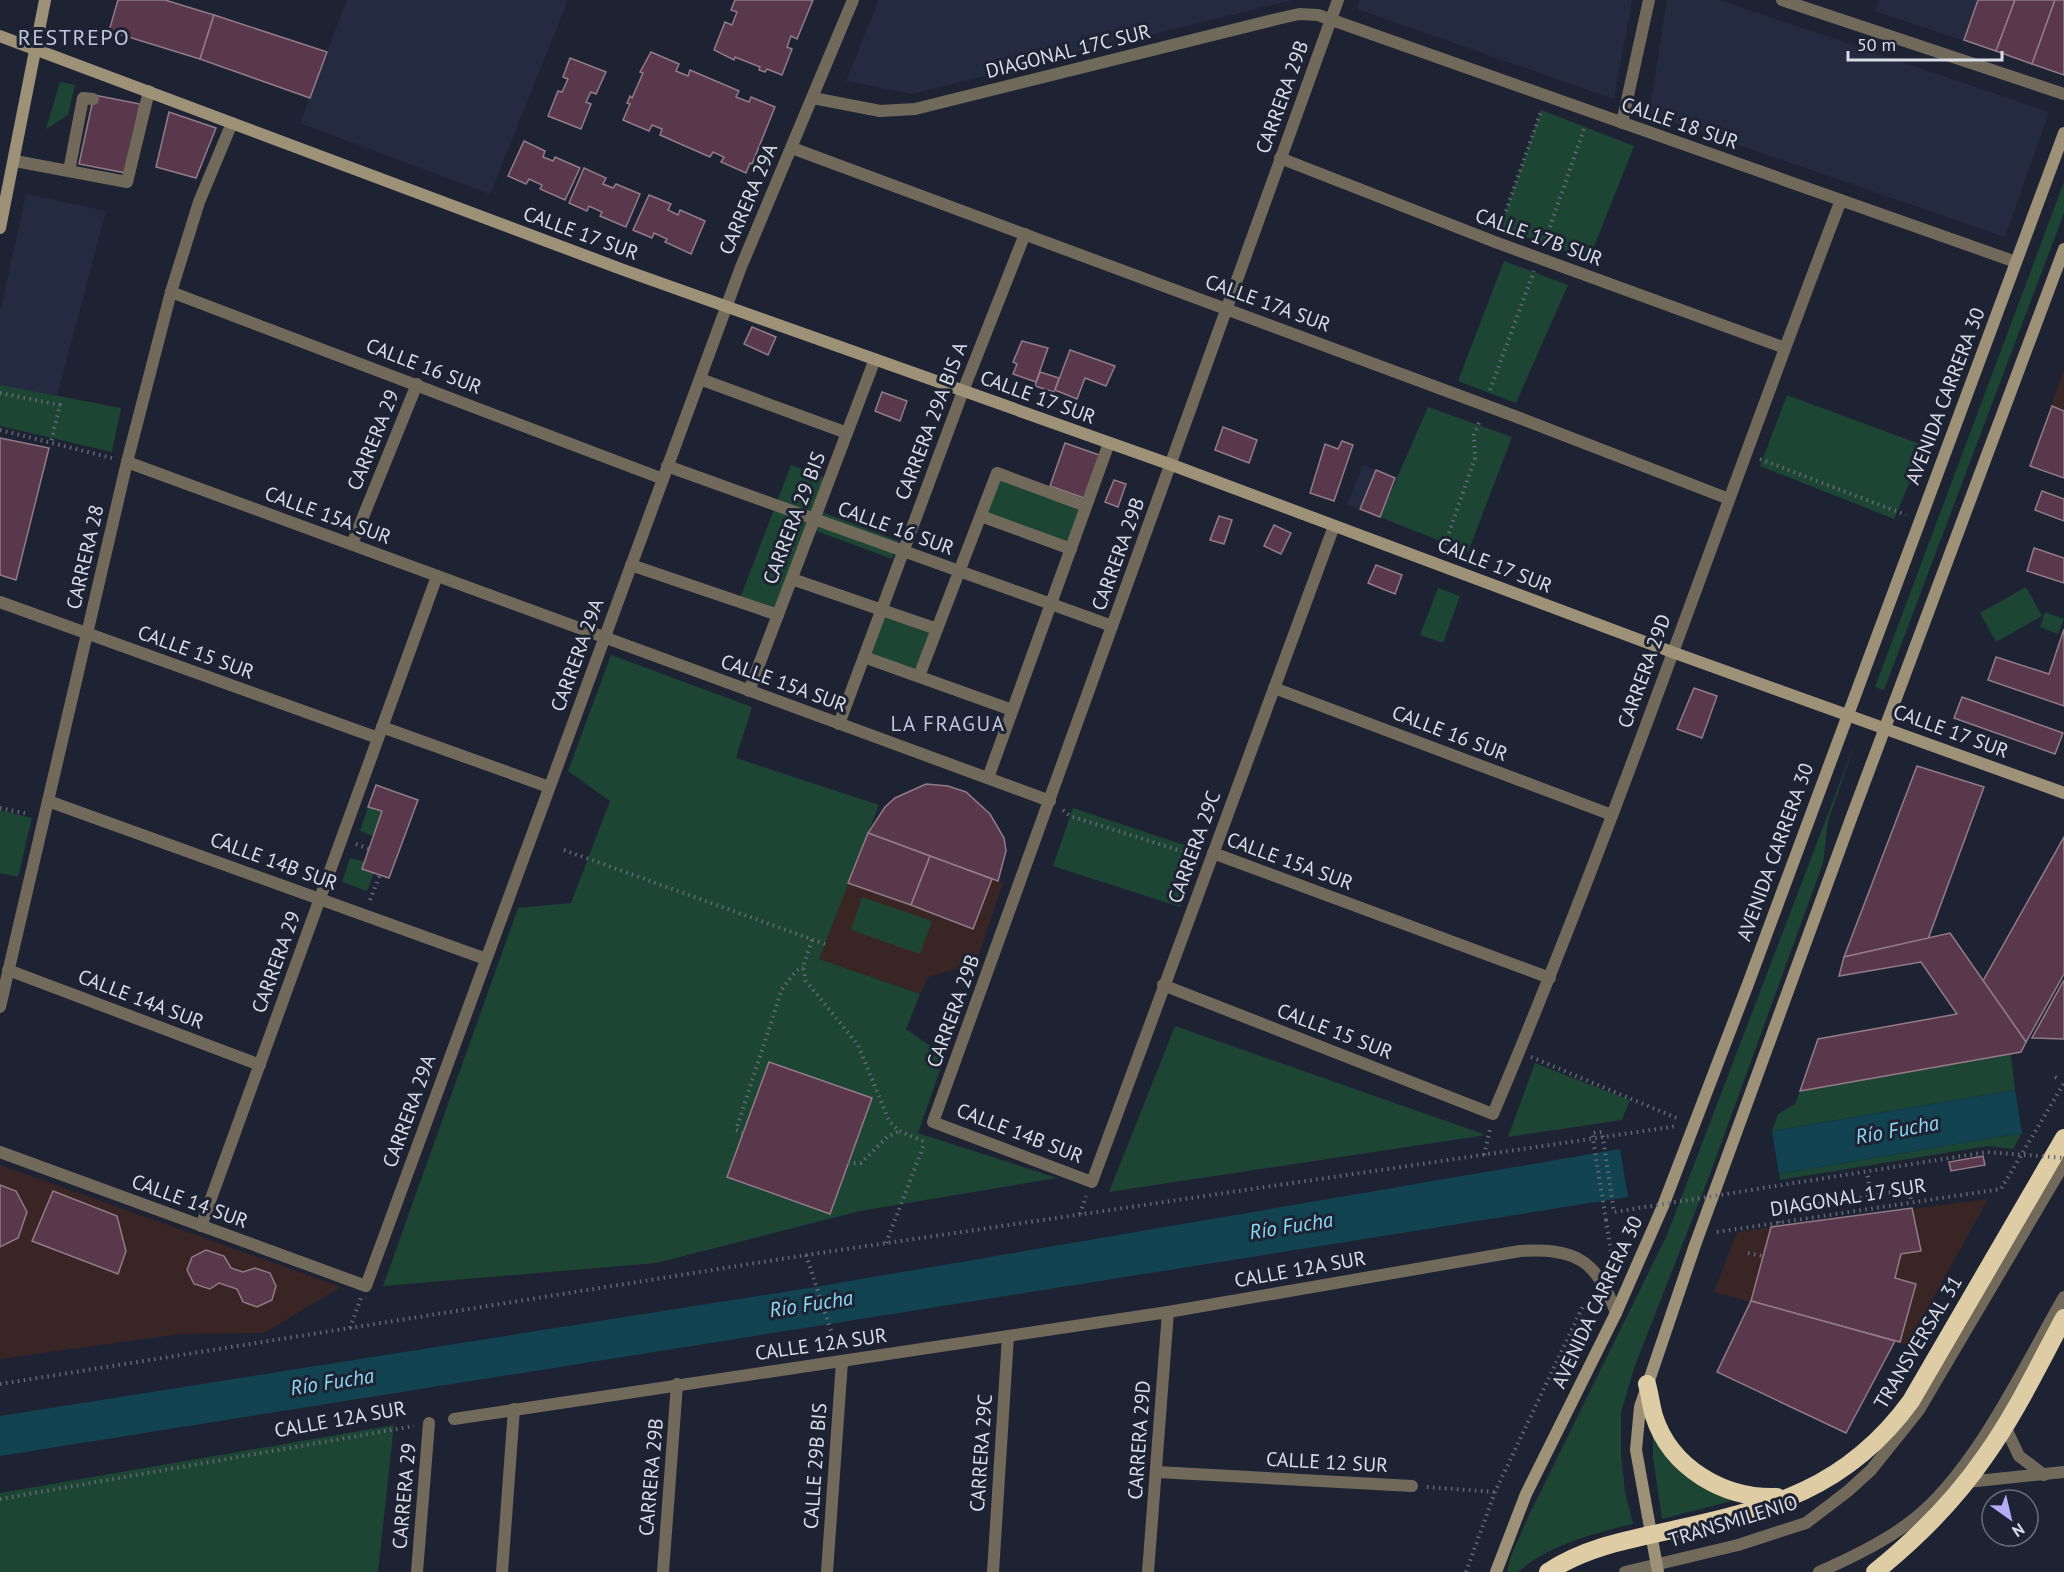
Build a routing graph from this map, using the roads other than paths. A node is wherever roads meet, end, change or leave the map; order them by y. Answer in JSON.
{"nodes":[{"id":1,"x":45,"y":0,"type":"edge"},
{"id":2,"x":852,"y":0,"type":"edge"},
{"id":3,"x":1338,"y":0,"type":"edge"},
{"id":4,"x":1649,"y":0,"type":"edge"},
{"id":5,"x":1782,"y":0,"type":"edge"},
{"id":6,"x":1332,"y":20,"type":"junction"},
{"id":7,"x":0,"y":36,"type":"edge"},
{"id":8,"x":36,"y":49,"type":"junction"},
{"id":9,"x":149,"y":91,"type":"junction"},
{"id":10,"x":2064,"y":94,"type":"edge"},
{"id":11,"x":813,"y":98,"type":"junction"},
{"id":12,"x":93,"y":99,"type":"dead end"},
{"id":13,"x":232,"y":123,"type":"junction"},
{"id":14,"x":1622,"y":123,"type":"junction"},
{"id":15,"x":2064,"y":133,"type":"edge"},
{"id":16,"x":792,"y":148,"type":"junction"},
{"id":17,"x":1280,"y":158,"type":"junction"},
{"id":18,"x":15,"y":161,"type":"junction"},
{"id":19,"x":69,"y":171,"type":"junction"},
{"id":20,"x":1841,"y":200,"type":"junction"},
{"id":21,"x":0,"y":228,"type":"edge"},
{"id":22,"x":1025,"y":234,"type":"junction"},
{"id":23,"x":2064,"y":249,"type":"edge"},
{"id":24,"x":2016,"y":262,"type":"junction"},
{"id":25,"x":171,"y":292,"type":"junction"},
{"id":26,"x":726,"y":306,"type":"junction"},
{"id":27,"x":1228,"y":309,"type":"junction"},
{"id":28,"x":1785,"y":348,"type":"junction"},
{"id":29,"x":875,"y":359,"type":"junction"},
{"id":30,"x":700,"y":379,"type":"junction"},
{"id":31,"x":417,"y":384,"type":"junction"},
{"id":32,"x":963,"y":391,"type":"junction"},
{"id":33,"x":847,"y":433,"type":"junction"},
{"id":34,"x":1109,"y":443,"type":"junction"},
{"id":35,"x":127,"y":462,"type":"junction"},
{"id":36,"x":1172,"y":465,"type":"junction"},
{"id":37,"x":668,"y":466,"type":"junction"},
{"id":38,"x":663,"y":479,"type":"junction"},
{"id":39,"x":1729,"y":499,"type":"junction"},
{"id":40,"x":1086,"y":506,"type":"junction"},
{"id":41,"x":981,"y":516,"type":"junction"},
{"id":42,"x":814,"y":519,"type":"junction"},
{"id":43,"x":1334,"y":526,"type":"junction"},
{"id":44,"x":352,"y":544,"type":"junction"},
{"id":45,"x":1071,"y":549,"type":"junction"},
{"id":46,"x":903,"y":551,"type":"junction"},
{"id":47,"x":631,"y":565,"type":"junction"},
{"id":48,"x":960,"y":571,"type":"junction"},
{"id":49,"x":437,"y":576,"type":"junction"},
{"id":50,"x":792,"y":579,"type":"junction"},
{"id":51,"x":0,"y":602,"type":"edge"},
{"id":52,"x":1051,"y":604,"type":"junction"},
{"id":53,"x":881,"y":610,"type":"junction"},
{"id":54,"x":778,"y":615,"type":"junction"},
{"id":55,"x":1112,"y":626,"type":"junction"},
{"id":56,"x":937,"y":629,"type":"junction"},
{"id":57,"x":87,"y":633,"type":"junction"},
{"id":58,"x":604,"y":637,"type":"junction"},
{"id":59,"x":1672,"y":652,"type":"junction"},
{"id":60,"x":864,"y":657,"type":"junction"},
{"id":61,"x":919,"y":676,"type":"junction"},
{"id":62,"x":1274,"y":688,"type":"junction"},
{"id":63,"x":750,"y":691,"type":"junction"},
{"id":64,"x":1012,"y":710,"type":"junction"},
{"id":65,"x":1846,"y":714,"type":"junction"},
{"id":66,"x":839,"y":724,"type":"junction"},
{"id":67,"x":1885,"y":727,"type":"junction"},
{"id":68,"x":380,"y":733,"type":"junction"},
{"id":69,"x":988,"y":778,"type":"junction"},
{"id":70,"x":549,"y":787,"type":"junction"},
{"id":71,"x":2064,"y":793,"type":"edge"},
{"id":72,"x":48,"y":801,"type":"junction"},
{"id":73,"x":1050,"y":801,"type":"junction"},
{"id":74,"x":1612,"y":815,"type":"junction"},
{"id":75,"x":1213,"y":853,"type":"junction"},
{"id":76,"x":320,"y":899,"type":"junction"},
{"id":77,"x":486,"y":959,"type":"junction"},
{"id":78,"x":8,"y":970,"type":"junction"},
{"id":79,"x":1550,"y":978,"type":"junction"},
{"id":80,"x":1163,"y":985,"type":"junction"},
{"id":81,"x":0,"y":1007,"type":"edge"},
{"id":82,"x":260,"y":1065,"type":"junction"},
{"id":83,"x":1493,"y":1114,"type":"joint"},
{"id":84,"x":933,"y":1122,"type":"joint"},
{"id":85,"x":2064,"y":1138,"type":"edge"},
{"id":86,"x":0,"y":1152,"type":"edge"},
{"id":87,"x":2064,"y":1164,"type":"edge"},
{"id":88,"x":1092,"y":1182,"type":"joint"},
{"id":89,"x":201,"y":1226,"type":"junction"},
{"id":90,"x":366,"y":1286,"type":"joint"},
{"id":91,"x":2064,"y":1297,"type":"edge"},
{"id":92,"x":1168,"y":1312,"type":"junction"},
{"id":93,"x":1616,"y":1313,"type":"junction"},
{"id":94,"x":2064,"y":1318,"type":"edge"},
{"id":95,"x":1008,"y":1336,"type":"junction"},
{"id":96,"x":842,"y":1362,"type":"junction"},
{"id":97,"x":677,"y":1384,"type":"junction"},
{"id":98,"x":1647,"y":1384,"type":"junction"},
{"id":99,"x":514,"y":1409,"type":"junction"},
{"id":100,"x":454,"y":1419,"type":"dead end"},
{"id":101,"x":429,"y":1423,"type":"road end"},
{"id":102,"x":2004,"y":1424,"type":"junction"},
{"id":103,"x":1157,"y":1472,"type":"junction"},
{"id":104,"x":2064,"y":1472,"type":"edge"},
{"id":105,"x":2044,"y":1475,"type":"junction"},
{"id":106,"x":1967,"y":1482,"type":"junction"},
{"id":107,"x":1412,"y":1486,"type":"road end"},
{"id":108,"x":1791,"y":1497,"type":"junction"},
{"id":109,"x":1652,"y":1534,"type":"junction"},
{"id":110,"x":1657,"y":1568,"type":"edge"},
{"id":111,"x":417,"y":1572,"type":"edge"},
{"id":112,"x":502,"y":1572,"type":"edge"},
{"id":113,"x":663,"y":1572,"type":"edge"},
{"id":114,"x":827,"y":1572,"type":"edge"},
{"id":115,"x":993,"y":1572,"type":"edge"},
{"id":116,"x":1148,"y":1572,"type":"edge"},
{"id":117,"x":1496,"y":1572,"type":"edge"},
{"id":118,"x":1548,"y":1572,"type":"edge"},
{"id":119,"x":1625,"y":1572,"type":"edge"},
{"id":120,"x":1819,"y":1572,"type":"edge"},
{"id":121,"x":1875,"y":1572,"type":"edge"}],
"edges":[{"from":1,"to":8,"type":"main road"},
{"from":2,"to":11,"type":"street","name":"CARRERA 29A"},
{"from":3,"to":6,"type":"street","name":"CARRERA 29B"},
{"from":4,"to":14,"type":"street"},
{"from":5,"to":10,"type":"street"},
{"from":6,"to":11,"type":"street","name":"DIAGONAL 17C SUR"},
{"from":6,"to":14,"type":"street","name":"CALLE 18 SUR"},
{"from":6,"to":17,"type":"street","name":"CARRERA 29B"},
{"from":7,"to":8,"type":"main road","name":"CALLE 17 SUR"},
{"from":8,"to":9,"type":"main road","name":"CALLE 17 SUR"},
{"from":8,"to":18,"type":"main road"},
{"from":9,"to":13,"type":"main road","name":"CALLE 17 SUR"},
{"from":9,"to":19,"type":"street"},
{"from":11,"to":16,"type":"street","name":"CARRERA 29A"},
{"from":12,"to":19,"type":"street"},
{"from":13,"to":25,"type":"street","name":"CARRERA 28"},
{"from":13,"to":26,"type":"main road","name":"CALLE 17 SUR"},
{"from":14,"to":20,"type":"street","name":"CALLE 18 SUR"},
{"from":15,"to":24,"type":"main road","name":"AVENIDA CARRERA 30"},
{"from":16,"to":22,"type":"street","name":"CALLE 17A SUR"},
{"from":16,"to":26,"type":"street","name":"CARRERA 29A"},
{"from":17,"to":27,"type":"street","name":"CARRERA 29B"},
{"from":17,"to":28,"type":"street","name":"CALLE 17B SUR"},
{"from":18,"to":19,"type":"street"},
{"from":18,"to":21,"type":"main road"},
{"from":20,"to":24,"type":"street","name":"CALLE 18 SUR"},
{"from":20,"to":28,"type":"street","name":"CARRERA 29D"},
{"from":22,"to":27,"type":"street","name":"CALLE 17A SUR"},
{"from":22,"to":32,"type":"street","name":"CARRERA 29A BIS A"},
{"from":23,"to":67,"type":"main road"},
{"from":24,"to":65,"type":"main road","name":"AVENIDA CARRERA 30"},
{"from":25,"to":31,"type":"street","name":"CALLE 16 SUR"},
{"from":25,"to":35,"type":"street","name":"CARRERA 28"},
{"from":26,"to":29,"type":"main road","name":"CALLE 17 SUR"},
{"from":26,"to":30,"type":"street","name":"CARRERA 29A"},
{"from":27,"to":36,"type":"street","name":"CARRERA 29B"},
{"from":27,"to":39,"type":"street","name":"CALLE 17A SUR"},
{"from":28,"to":39,"type":"street","name":"CARRERA 29D"},
{"from":29,"to":32,"type":"main road","name":"CALLE 17 SUR"},
{"from":29,"to":33,"type":"street","name":"CARRERA 29 BIS"},
{"from":30,"to":33,"type":"street"},
{"from":30,"to":37,"type":"street","name":"CARRERA 29A"},
{"from":31,"to":38,"type":"street","name":"CALLE 16 SUR"},
{"from":31,"to":44,"type":"street","name":"CARRERA 29"},
{"from":32,"to":34,"type":"main road","name":"CALLE 17 SUR"},
{"from":32,"to":46,"type":"street","name":"CARRERA 29A BIS A"},
{"from":33,"to":42,"type":"street","name":"CARRERA 29 BIS"},
{"from":34,"to":36,"type":"main road","name":"CALLE 17 SUR"},
{"from":34,"to":40,"type":"street"},
{"from":35,"to":44,"type":"street","name":"CALLE 15A SUR"},
{"from":35,"to":57,"type":"street","name":"CARRERA 28"},
{"from":36,"to":43,"type":"main road","name":"CALLE 17 SUR"},
{"from":36,"to":55,"type":"street","name":"CARRERA 29B"},
{"from":37,"to":38,"type":"street","name":"CARRERA 29A"},
{"from":37,"to":42,"type":"street","name":"CALLE 16 SUR"},
{"from":38,"to":47,"type":"street","name":"CARRERA 29A"},
{"from":39,"to":59,"type":"street","name":"CARRERA 29D"},
{"from":40,"to":41,"type":"street"},
{"from":40,"to":45,"type":"street"},
{"from":41,"to":45,"type":"street"},
{"from":41,"to":48,"type":"street"},
{"from":42,"to":46,"type":"street","name":"CALLE 16 SUR"},
{"from":42,"to":50,"type":"street","name":"CARRERA 29 BIS"},
{"from":43,"to":59,"type":"main road","name":"CALLE 17 SUR"},
{"from":43,"to":62,"type":"street","name":"CARRERA 29C"},
{"from":44,"to":49,"type":"street","name":"CALLE 15A SUR"},
{"from":45,"to":52,"type":"street"},
{"from":46,"to":48,"type":"street","name":"CALLE 16 SUR"},
{"from":46,"to":53,"type":"street","name":"CARRERA 29A BIS A"},
{"from":47,"to":54,"type":"street"},
{"from":47,"to":58,"type":"street","name":"CARRERA 29A"},
{"from":48,"to":52,"type":"street","name":"CALLE 16 SUR"},
{"from":48,"to":56,"type":"street"},
{"from":49,"to":58,"type":"street","name":"CALLE 15A SUR"},
{"from":49,"to":68,"type":"street","name":"CARRERA 29"},
{"from":50,"to":53,"type":"street"},
{"from":50,"to":54,"type":"street","name":"CARRERA 29 BIS"},
{"from":51,"to":57,"type":"street","name":"CALLE 15 SUR"},
{"from":52,"to":55,"type":"street","name":"CALLE 16 SUR"},
{"from":52,"to":64,"type":"street"},
{"from":53,"to":56,"type":"street"},
{"from":53,"to":60,"type":"street","name":"CARRERA 29A BIS A"},
{"from":54,"to":63,"type":"street","name":"CARRERA 29 BIS"},
{"from":55,"to":73,"type":"street","name":"CARRERA 29B"},
{"from":56,"to":61,"type":"street"},
{"from":57,"to":68,"type":"street","name":"CALLE 15 SUR"},
{"from":57,"to":72,"type":"street","name":"CARRERA 28"},
{"from":58,"to":63,"type":"street","name":"CALLE 15A SUR"},
{"from":58,"to":70,"type":"street","name":"CARRERA 29A"},
{"from":59,"to":65,"type":"main road","name":"CALLE 17 SUR"},
{"from":59,"to":74,"type":"street","name":"CARRERA 29D"},
{"from":60,"to":61,"type":"street"},
{"from":60,"to":66,"type":"street","name":"CARRERA 29A BIS A"},
{"from":61,"to":64,"type":"street"},
{"from":62,"to":74,"type":"street","name":"CALLE 16 SUR"},
{"from":62,"to":75,"type":"street","name":"CARRERA 29C"},
{"from":63,"to":66,"type":"street","name":"CALLE 15A SUR"},
{"from":64,"to":69,"type":"street"},
{"from":65,"to":67,"type":"main road","name":"CALLE 17 SUR"},
{"from":65,"to":93,"type":"main road","name":"AVENIDA CARRERA 30"},
{"from":66,"to":69,"type":"street","name":"CALLE 15A SUR"},
{"from":67,"to":71,"type":"main road","name":"CALLE 17 SUR"},
{"from":67,"to":98,"type":"main road"},
{"from":68,"to":70,"type":"street","name":"CALLE 15 SUR"},
{"from":68,"to":76,"type":"street","name":"CARRERA 29"},
{"from":69,"to":73,"type":"street","name":"CALLE 15A SUR"},
{"from":70,"to":77,"type":"street","name":"CARRERA 29A"},
{"from":72,"to":76,"type":"street","name":"CALLE 14B SUR"},
{"from":72,"to":78,"type":"street","name":"CARRERA 28"},
{"from":73,"to":84,"type":"street","name":"CARRERA 29B"},
{"from":74,"to":79,"type":"street","name":"CARRERA 29D"},
{"from":75,"to":79,"type":"street","name":"CALLE 15A SUR"},
{"from":75,"to":80,"type":"street","name":"CARRERA 29C"},
{"from":76,"to":77,"type":"street","name":"CALLE 14B SUR"},
{"from":76,"to":82,"type":"street","name":"CARRERA 29"},
{"from":77,"to":90,"type":"street","name":"CARRERA 29A"},
{"from":78,"to":81,"type":"street","name":"CARRERA 28"},
{"from":78,"to":82,"type":"street","name":"CALLE 14A SUR"},
{"from":79,"to":83,"type":"street","name":"CARRERA 29D"},
{"from":80,"to":83,"type":"street","name":"CALLE 15 SUR"},
{"from":80,"to":88,"type":"street","name":"CARRERA 29C"},
{"from":82,"to":89,"type":"street","name":"CARRERA 29"},
{"from":84,"to":88,"type":"street","name":"CALLE 14B SUR"},
{"from":85,"to":108,"type":"highway","name":"TRANSVERSAL 31"},
{"from":86,"to":89,"type":"street","name":"CALLE 14 SUR"},
{"from":87,"to":110,"type":"street","name":"TRANSMILENIO"},
{"from":89,"to":90,"type":"street","name":"CALLE 14 SUR"},
{"from":91,"to":120,"type":"street"},
{"from":92,"to":93,"type":"street","name":"CALLE 12A SUR"},
{"from":92,"to":95,"type":"street","name":"CALLE 12A SUR"},
{"from":92,"to":103,"type":"street","name":"CARRERA 29D"},
{"from":93,"to":117,"type":"main road","name":"AVENIDA CARRERA 30"},
{"from":94,"to":102,"type":"highway"},
{"from":95,"to":96,"type":"street","name":"CALLE 12A SUR"},
{"from":95,"to":115,"type":"street","name":"CARRERA 29C"},
{"from":96,"to":97,"type":"street","name":"CALLE 12A SUR"},
{"from":96,"to":114,"type":"street","name":"CALLE 29B BIS"},
{"from":97,"to":99,"type":"street","name":"CALLE 12A SUR"},
{"from":97,"to":113,"type":"street","name":"CARRERA 29B"},
{"from":98,"to":108,"type":"highway"},
{"from":98,"to":109,"type":"main road"},
{"from":99,"to":100,"type":"street","name":"CALLE 12A SUR"},
{"from":99,"to":112,"type":"street"},
{"from":101,"to":111,"type":"street","name":"CARRERA 29"},
{"from":102,"to":105,"type":"street"},
{"from":102,"to":106,"type":"highway"},
{"from":103,"to":107,"type":"street","name":"CALLE 12 SUR"},
{"from":103,"to":116,"type":"street","name":"CARRERA 29D"},
{"from":104,"to":105,"type":"street"},
{"from":105,"to":106,"type":"street"},
{"from":106,"to":121,"type":"highway"},
{"from":108,"to":109,"type":"highway","name":"TRANSVERSAL 31"},
{"from":109,"to":110,"type":"main road"},
{"from":109,"to":118,"type":"highway","name":"TRANSVERSAL 31"},
{"from":110,"to":119,"type":"street","name":"TRANSMILENIO"}]}
